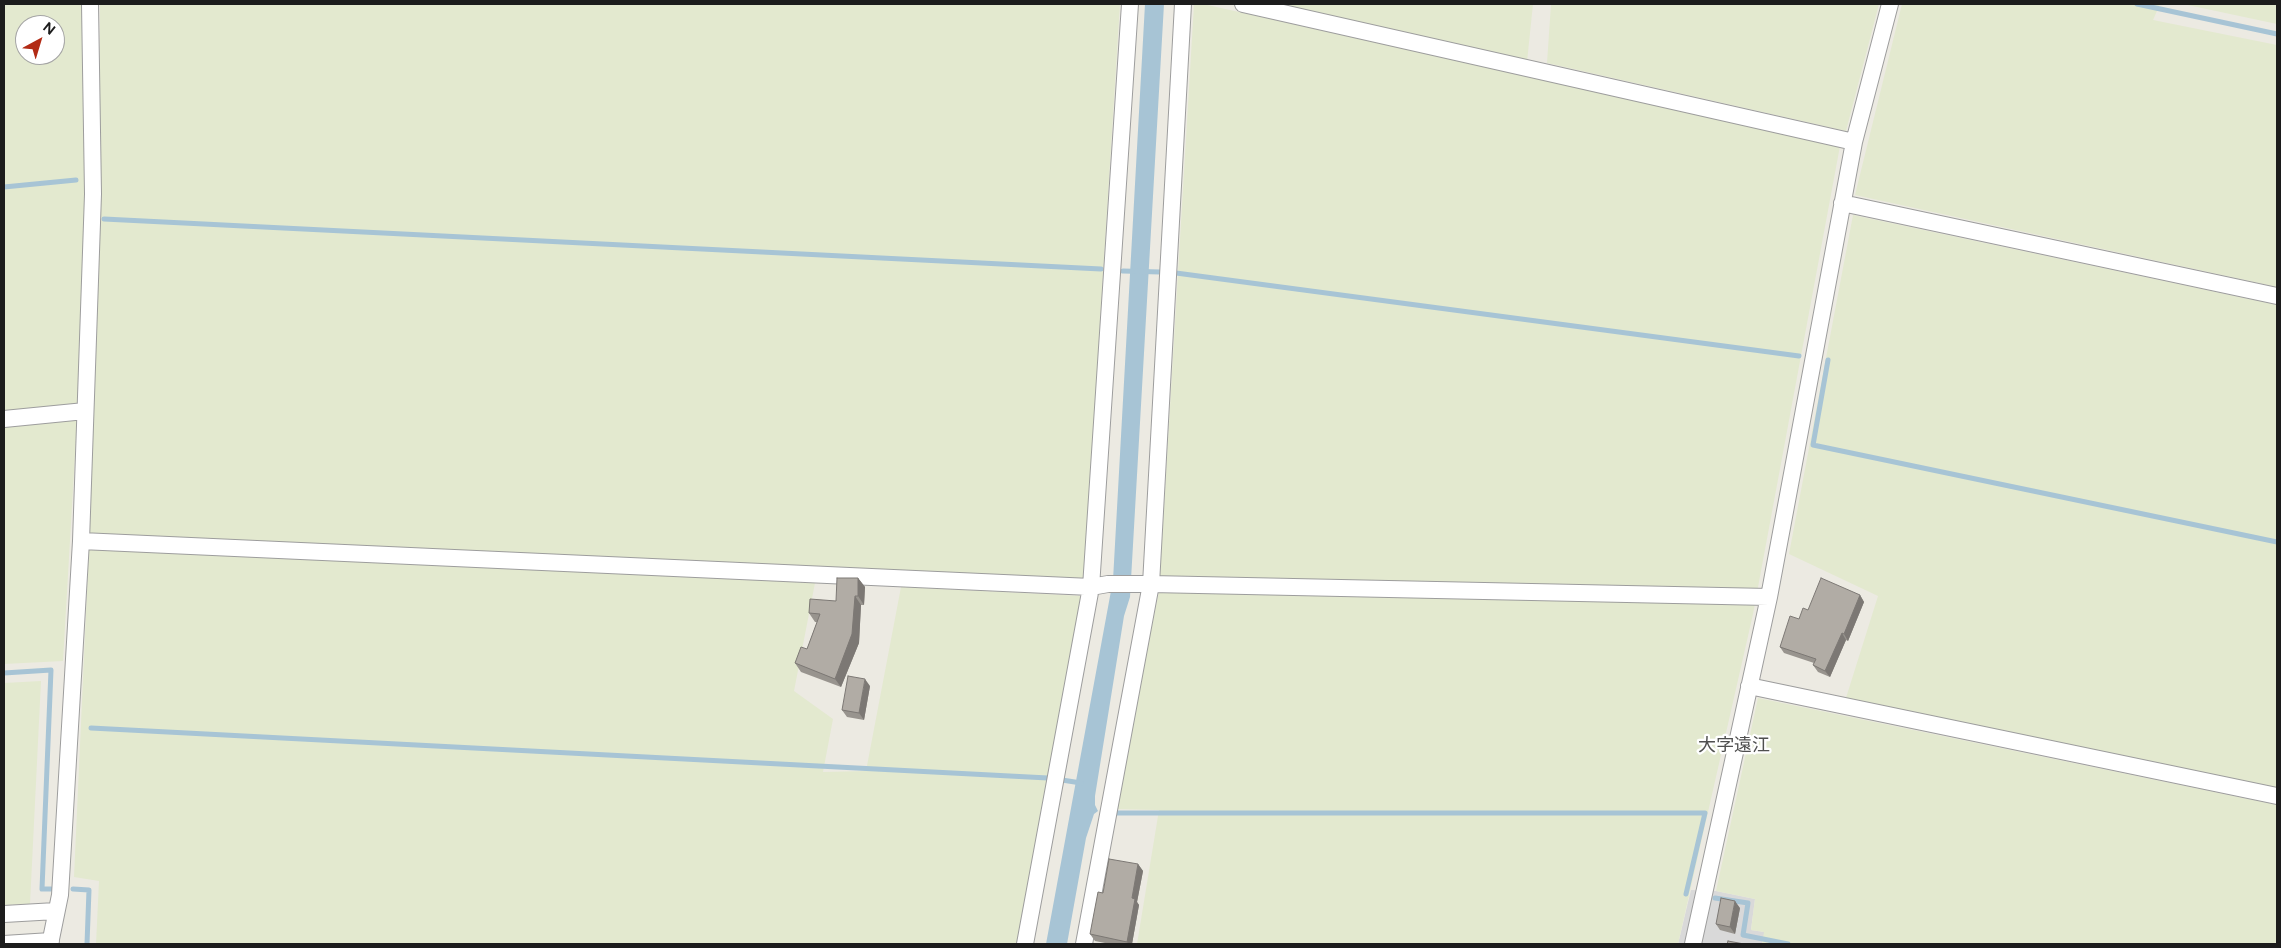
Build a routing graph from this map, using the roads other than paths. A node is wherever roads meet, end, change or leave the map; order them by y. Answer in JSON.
{"nodes":[{"id":1,"x":90,"y":4,"type":"edge"},
{"id":2,"x":1130,"y":4,"type":"edge"},
{"id":3,"x":1183,"y":4,"type":"edge"},
{"id":4,"x":1243,"y":4,"type":"edge"},
{"id":5,"x":1890,"y":4,"type":"edge"},
{"id":6,"x":1854,"y":142,"type":"junction"},
{"id":7,"x":1842,"y":203,"type":"junction"},
{"id":8,"x":2277,"y":296,"type":"edge"},
{"id":9,"x":85,"y":412,"type":"junction"},
{"id":10,"x":4,"y":418,"type":"edge"},
{"id":11,"x":80,"y":541,"type":"junction"},
{"id":12,"x":1146,"y":584,"type":"junction"},
{"id":13,"x":1091,"y":587,"type":"junction"},
{"id":14,"x":1769,"y":596,"type":"junction"},
{"id":15,"x":1749,"y":686,"type":"junction"},
{"id":16,"x":2277,"y":796,"type":"edge"},
{"id":17,"x":56,"y":911,"type":"junction"},
{"id":18,"x":4,"y":914,"type":"edge"},
{"id":19,"x":51,"y":943,"type":"edge"},
{"id":20,"x":4,"y":944,"type":"edge"},
{"id":21,"x":1025,"y":944,"type":"edge"},
{"id":22,"x":1084,"y":944,"type":"edge"},
{"id":23,"x":1693,"y":944,"type":"edge"}],
"edges":[{"from":1,"to":9,"type":"street"},
{"from":2,"to":13,"type":"street"},
{"from":3,"to":12,"type":"street"},
{"from":4,"to":6,"type":"street"},
{"from":5,"to":6,"type":"street"},
{"from":6,"to":7,"type":"street"},
{"from":7,"to":8,"type":"street"},
{"from":7,"to":14,"type":"street"},
{"from":9,"to":10,"type":"street"},
{"from":9,"to":11,"type":"street"},
{"from":11,"to":13,"type":"street"},
{"from":11,"to":17,"type":"street"},
{"from":12,"to":13,"type":"street"},
{"from":12,"to":14,"type":"street"},
{"from":12,"to":22,"type":"street"},
{"from":13,"to":21,"type":"street"},
{"from":14,"to":15,"type":"street"},
{"from":15,"to":16,"type":"street"},
{"from":15,"to":23,"type":"street"},
{"from":17,"to":18,"type":"street"},
{"from":17,"to":19,"type":"street"},
{"from":19,"to":20,"type":"street"}]}
